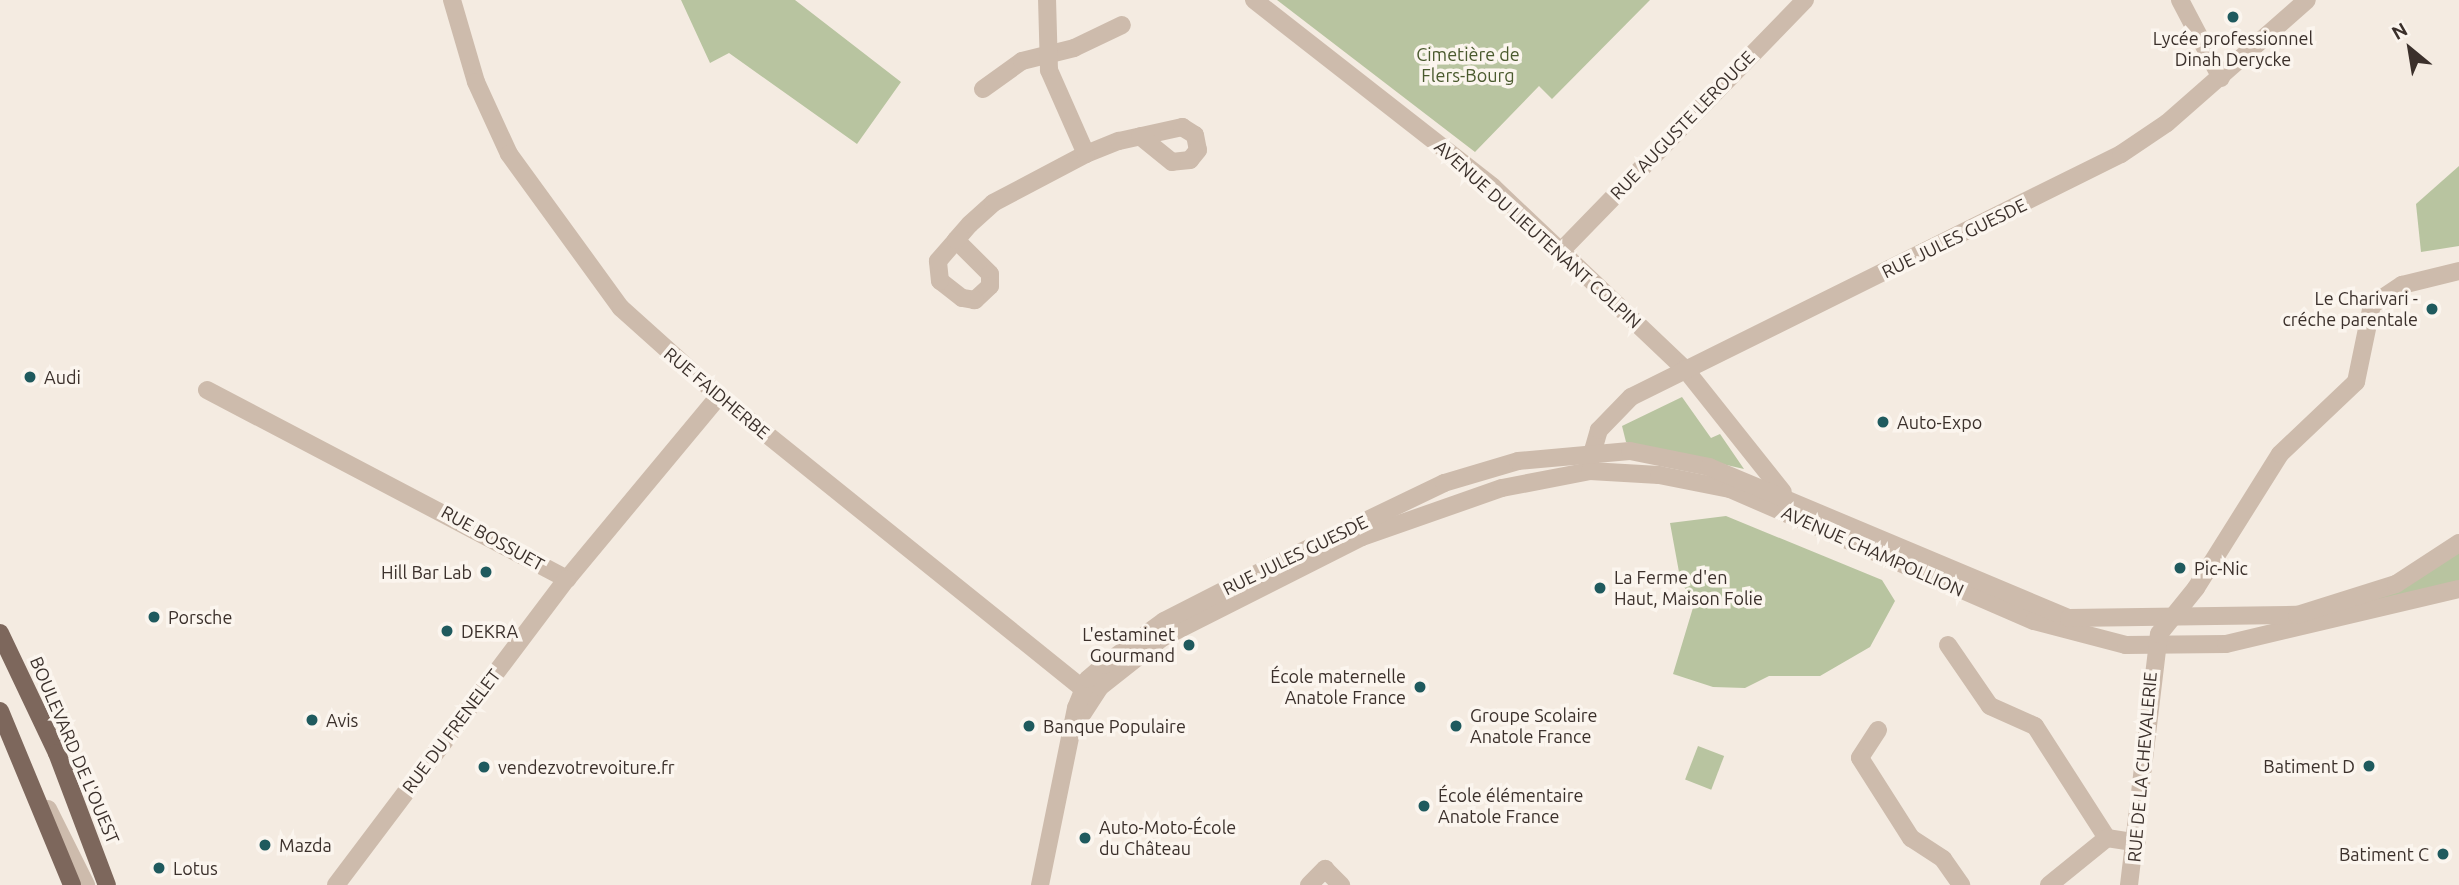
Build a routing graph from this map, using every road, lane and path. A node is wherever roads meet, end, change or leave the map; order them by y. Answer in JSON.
{"nodes":[{"id":1,"x":452,"y":0,"type":"edge"},
{"id":2,"x":1047,"y":0,"type":"edge"},
{"id":3,"x":1254,"y":0,"type":"edge"},
{"id":4,"x":1804,"y":0,"type":"edge"},
{"id":5,"x":2180,"y":0,"type":"edge"},
{"id":6,"x":2306,"y":0,"type":"edge"},
{"id":7,"x":1122,"y":25,"type":"dead end"},
{"id":8,"x":1046,"y":54,"type":"junction"},
{"id":9,"x":2221,"y":78,"type":"junction"},
{"id":10,"x":983,"y":89,"type":"dead end"},
{"id":11,"x":1140,"y":136,"type":"dead end"},
{"id":12,"x":1086,"y":154,"type":"junction"},
{"id":13,"x":956,"y":240,"type":"dead end"},
{"id":14,"x":1561,"y":251,"type":"junction"},
{"id":15,"x":2459,"y":271,"type":"edge"},
{"id":16,"x":1685,"y":369,"type":"junction"},
{"id":17,"x":207,"y":390,"type":"dead end"},
{"id":18,"x":719,"y":396,"type":"junction"},
{"id":19,"x":1590,"y":452,"type":"junction"},
{"id":20,"x":1590,"y":471,"type":"junction"},
{"id":21,"x":1794,"y":502,"type":"junction"},
{"id":22,"x":2459,"y":543,"type":"edge"},
{"id":23,"x":567,"y":579,"type":"junction"},
{"id":24,"x":2196,"y":588,"type":"junction"},
{"id":25,"x":2459,"y":589,"type":"edge"},
{"id":26,"x":2214,"y":619,"type":"junction"},
{"id":27,"x":2171,"y":620,"type":"junction"},
{"id":28,"x":0,"y":633,"type":"edge"},
{"id":29,"x":1948,"y":645,"type":"dead end"},
{"id":30,"x":2153,"y":648,"type":"junction"},
{"id":31,"x":1088,"y":692,"type":"junction"},
{"id":32,"x":0,"y":711,"type":"edge"},
{"id":33,"x":1878,"y":730,"type":"dead end"},
{"id":34,"x":29,"y":771,"type":"junction"},
{"id":35,"x":2107,"y":838,"type":"junction"},
{"id":36,"x":2137,"y":843,"type":"junction"},
{"id":37,"x":72,"y":885,"type":"edge"},
{"id":38,"x":86,"y":885,"type":"edge"},
{"id":39,"x":107,"y":885,"type":"edge"},
{"id":40,"x":336,"y":885,"type":"edge"},
{"id":41,"x":1040,"y":885,"type":"edge"},
{"id":42,"x":1309,"y":885,"type":"edge"},
{"id":43,"x":1341,"y":885,"type":"edge"},
{"id":44,"x":1961,"y":885,"type":"edge"},
{"id":45,"x":2049,"y":885,"type":"edge"},
{"id":46,"x":2129,"y":885,"type":"edge"}],
"edges":[{"from":1,"to":18,"type":"street","name":"RUE FAIDHERBE"},
{"from":2,"to":8,"type":"street"},
{"from":3,"to":14,"type":"street","name":"AVENUE DU LIEUTENANT COLPIN"},
{"from":4,"to":14,"type":"street","name":"RUE AUGUSTE LEROUGE"},
{"from":5,"to":9,"type":"street"},
{"from":6,"to":9,"type":"street","name":"RUE JULES GUESDE"},
{"from":7,"to":8,"type":"street"},
{"from":8,"to":10,"type":"street"},
{"from":8,"to":12,"type":"street"},
{"from":9,"to":16,"type":"street","name":"RUE JULES GUESDE"},
{"from":11,"to":12,"type":"street"},
{"from":12,"to":13,"type":"street"},
{"from":14,"to":16,"type":"street","name":"AVENUE DU LIEUTENANT COLPIN"},
{"from":15,"to":24,"type":"street"},
{"from":16,"to":19,"type":"street","name":"RUE JULES GUESDE"},
{"from":16,"to":21,"type":"street","name":"AVENUE CHAMPOLLION"},
{"from":17,"to":23,"type":"street","name":"RUE BOSSUET"},
{"from":18,"to":23,"type":"street"},
{"from":18,"to":31,"type":"street","name":"RUE FAIDHERBE"},
{"from":19,"to":20,"type":"street"},
{"from":19,"to":21,"type":"street","name":"AVENUE CHAMPOLLION"},
{"from":19,"to":31,"type":"street","name":"RUE JULES GUESDE"},
{"from":20,"to":30,"type":"street","name":"AVENUE CHAMPOLLION"},
{"from":20,"to":31,"type":"street","name":"RUE JULES GUESDE"},
{"from":21,"to":27,"type":"street","name":"AVENUE CHAMPOLLION"},
{"from":22,"to":26,"type":"street","name":"AVENUE CHAMPOLLION"},
{"from":23,"to":40,"type":"street","name":"RUE DU FRENELET"},
{"from":24,"to":26,"type":"street"},
{"from":24,"to":27,"type":"street"},
{"from":25,"to":30,"type":"street","name":"AVENUE CHAMPOLLION"},
{"from":26,"to":27,"type":"street","name":"AVENUE CHAMPOLLION"},
{"from":27,"to":30,"type":"street"},
{"from":28,"to":39,"type":"main road","name":"BOULEVARD DE L'OUEST"},
{"from":29,"to":35,"type":"street"},
{"from":30,"to":36,"type":"street","name":"RUE DE LA CHEVALERIE"},
{"from":31,"to":41,"type":"street","name":"RUE JULES GUESDE"},
{"from":32,"to":34,"type":"main road"},
{"from":33,"to":44,"type":"street"},
{"from":34,"to":37,"type":"main road"},
{"from":34,"to":38,"type":"street"},
{"from":35,"to":36,"type":"street"},
{"from":35,"to":45,"type":"street"},
{"from":36,"to":46,"type":"street","name":"RUE DE LA CHEVALERIE"},
{"from":42,"to":43,"type":"street"}]}
